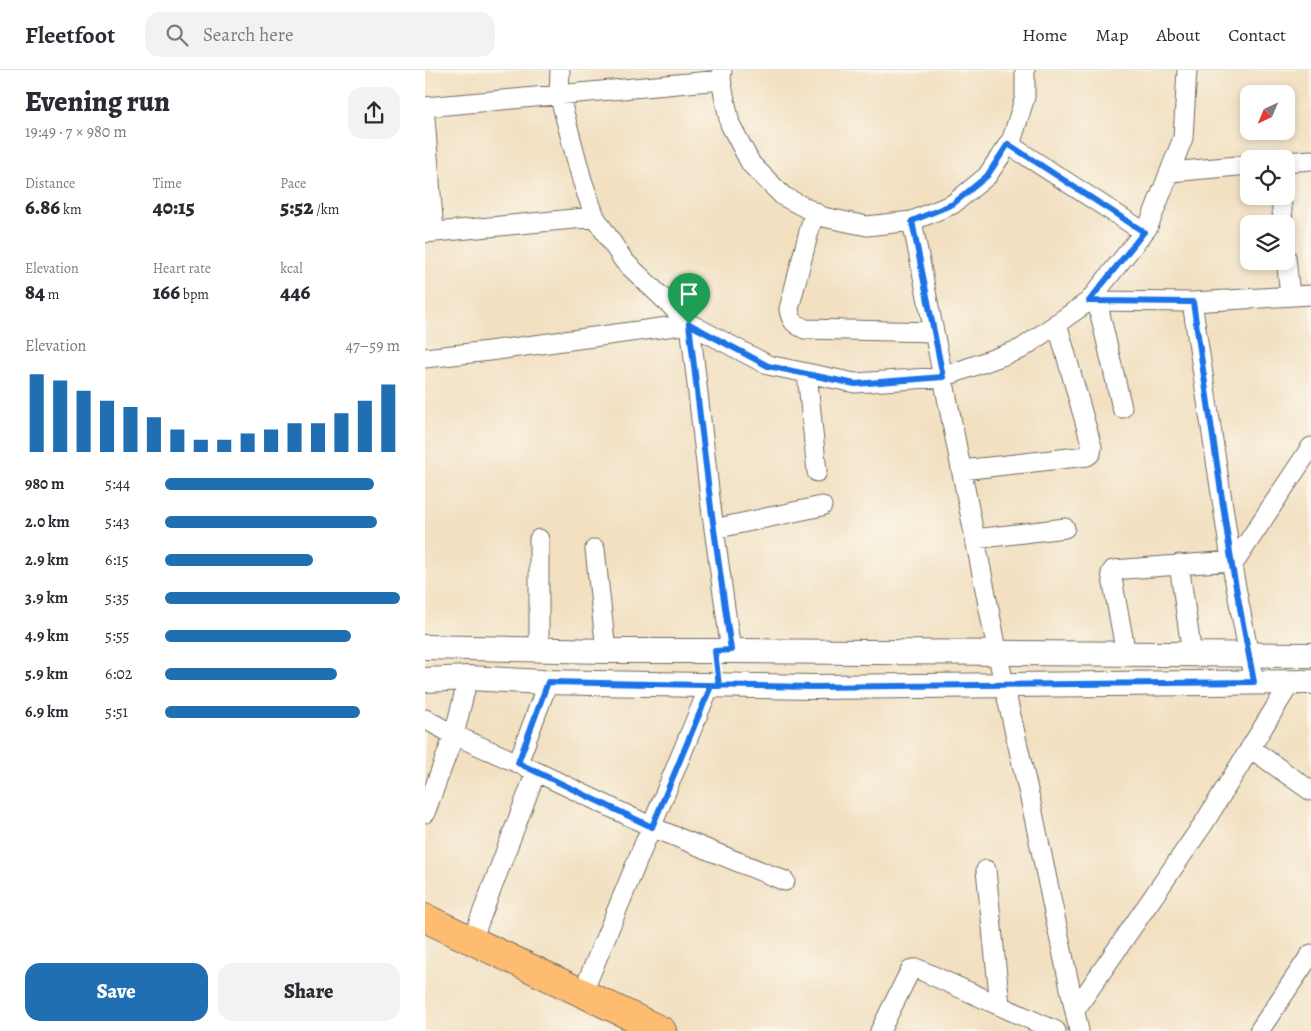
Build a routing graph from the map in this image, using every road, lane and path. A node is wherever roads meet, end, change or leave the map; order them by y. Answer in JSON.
{"nodes":[{"id":1,"x":560,"y":70,"type":"edge"},
{"id":2,"x":1025,"y":70,"type":"edge"},
{"id":3,"x":1187,"y":70,"type":"edge"},
{"id":4,"x":721,"y":75,"type":"edge"},
{"id":5,"x":559,"y":94,"type":"junction"},
{"id":6,"x":425,"y":107,"type":"edge"},
{"id":7,"x":425,"y":118,"type":"edge"},
{"id":8,"x":1008,"y":144,"type":"junction"},
{"id":9,"x":1311,"y":160,"type":"edge"},
{"id":10,"x":1295,"y":161,"type":"edge"},
{"id":11,"x":1240,"y":166,"type":"edge"},
{"id":12,"x":1170,"y":172,"type":"junction"},
{"id":13,"x":814,"y":212,"type":"junction"},
{"id":14,"x":595,"y":216,"type":"junction"},
{"id":15,"x":912,"y":221,"type":"junction"},
{"id":16,"x":429,"y":232,"type":"edge"},
{"id":17,"x":1144,"y":232,"type":"junction"},
{"id":18,"x":1287,"y":270,"type":"edge"},
{"id":19,"x":1311,"y":295,"type":"edge"},
{"id":20,"x":1289,"y":296,"type":"junction"},
{"id":21,"x":1093,"y":301,"type":"junction"},
{"id":22,"x":1193,"y":302,"type":"junction"},
{"id":23,"x":1057,"y":323,"type":"junction"},
{"id":24,"x":689,"y":324,"type":"junction"},
{"id":25,"x":934,"y":332,"type":"junction"},
{"id":26,"x":425,"y":358,"type":"edge"},
{"id":27,"x":807,"y":374,"type":"junction"},
{"id":28,"x":943,"y":377,"type":"junction"},
{"id":29,"x":1123,"y":408,"type":"dead end"},
{"id":30,"x":1311,"y":447,"type":"edge"},
{"id":31,"x":962,"y":470,"type":"junction"},
{"id":32,"x":817,"y":472,"type":"dead end"},
{"id":33,"x":822,"y":506,"type":"dead end"},
{"id":34,"x":1065,"y":528,"type":"dead end"},
{"id":35,"x":714,"y":529,"type":"junction"},
{"id":36,"x":539,"y":539,"type":"dead end"},
{"id":37,"x":975,"y":539,"type":"junction"},
{"id":38,"x":595,"y":549,"type":"dead end"},
{"id":39,"x":1232,"y":563,"type":"junction"},
{"id":40,"x":1179,"y":564,"type":"junction"},
{"id":41,"x":425,"y":647,"type":"edge"},
{"id":42,"x":539,"y":649,"type":"junction"},
{"id":43,"x":723,"y":651,"type":"junction"},
{"id":44,"x":606,"y":652,"type":"junction"},
{"id":45,"x":997,"y":653,"type":"junction"},
{"id":46,"x":1126,"y":654,"type":"junction"},
{"id":47,"x":1248,"y":654,"type":"junction"},
{"id":48,"x":1192,"y":655,"type":"junction"},
{"id":49,"x":1311,"y":655,"type":"edge"},
{"id":50,"x":468,"y":678,"type":"junction"},
{"id":51,"x":425,"y":680,"type":"edge"},
{"id":52,"x":548,"y":682,"type":"junction"},
{"id":53,"x":1254,"y":682,"type":"junction"},
{"id":54,"x":1301,"y":682,"type":"edge"},
{"id":55,"x":1004,"y":685,"type":"junction"},
{"id":56,"x":715,"y":686,"type":"junction"},
{"id":57,"x":425,"y":719,"type":"edge"},
{"id":58,"x":453,"y":735,"type":"junction"},
{"id":59,"x":1250,"y":748,"type":"junction"},
{"id":60,"x":518,"y":763,"type":"junction"},
{"id":61,"x":536,"y":772,"type":"junction"},
{"id":62,"x":1311,"y":791,"type":"edge"},
{"id":63,"x":425,"y":813,"type":"edge"},
{"id":64,"x":652,"y":827,"type":"junction"},
{"id":65,"x":986,"y":870,"type":"dead end"},
{"id":66,"x":785,"y":882,"type":"dead end"},
{"id":67,"x":425,"y":918,"type":"edge"},
{"id":68,"x":471,"y":940,"type":"junction"},
{"id":69,"x":1311,"y":954,"type":"edge"},
{"id":70,"x":583,"y":992,"type":"junction"},
{"id":71,"x":1000,"y":1005,"type":"junction"},
{"id":72,"x":1075,"y":1010,"type":"junction"},
{"id":73,"x":1033,"y":1026,"type":"edge"},
{"id":74,"x":662,"y":1031,"type":"edge"},
{"id":75,"x":880,"y":1031,"type":"edge"},
{"id":76,"x":1057,"y":1031,"type":"edge"},
{"id":77,"x":1079,"y":1031,"type":"edge"},
{"id":78,"x":1259,"y":1031,"type":"edge"}],
"edges":[{"from":1,"to":5,"type":"street"},
{"from":2,"to":8,"type":"street"},
{"from":3,"to":12,"type":"street"},
{"from":4,"to":5,"type":"street"},
{"from":4,"to":13,"type":"street"},
{"from":5,"to":6,"type":"street"},
{"from":5,"to":14,"type":"street"},
{"from":7,"to":16,"type":"street"},
{"from":8,"to":15,"type":"street"},
{"from":8,"to":17,"type":"street"},
{"from":9,"to":10,"type":"street"},
{"from":11,"to":12,"type":"street"},
{"from":12,"to":17,"type":"street"},
{"from":13,"to":15,"type":"street"},
{"from":13,"to":25,"type":"street"},
{"from":14,"to":16,"type":"street"},
{"from":14,"to":24,"type":"street"},
{"from":15,"to":25,"type":"street"},
{"from":17,"to":21,"type":"street"},
{"from":18,"to":20,"type":"street"},
{"from":19,"to":20,"type":"street"},
{"from":20,"to":22,"type":"street"},
{"from":21,"to":22,"type":"street"},
{"from":21,"to":23,"type":"street"},
{"from":21,"to":29,"type":"street"},
{"from":22,"to":39,"type":"street"},
{"from":23,"to":28,"type":"street"},
{"from":23,"to":31,"type":"street"},
{"from":24,"to":26,"type":"street"},
{"from":24,"to":27,"type":"street"},
{"from":24,"to":35,"type":"street"},
{"from":25,"to":28,"type":"street"},
{"from":27,"to":28,"type":"street"},
{"from":27,"to":32,"type":"street"},
{"from":28,"to":31,"type":"street"},
{"from":30,"to":39,"type":"street"},
{"from":31,"to":37,"type":"street"},
{"from":33,"to":35,"type":"street"},
{"from":34,"to":37,"type":"street"},
{"from":35,"to":43,"type":"street"},
{"from":36,"to":42,"type":"street"},
{"from":37,"to":45,"type":"street"},
{"from":38,"to":44,"type":"street"},
{"from":39,"to":40,"type":"street"},
{"from":39,"to":47,"type":"street"},
{"from":40,"to":46,"type":"street"},
{"from":40,"to":48,"type":"street"},
{"from":41,"to":42,"type":"street"},
{"from":42,"to":44,"type":"street"},
{"from":43,"to":44,"type":"street"},
{"from":43,"to":45,"type":"street"},
{"from":43,"to":56,"type":"street"},
{"from":45,"to":46,"type":"street"},
{"from":45,"to":55,"type":"street"},
{"from":46,"to":48,"type":"street"},
{"from":47,"to":48,"type":"street"},
{"from":47,"to":49,"type":"street"},
{"from":47,"to":53,"type":"street"},
{"from":50,"to":51,"type":"street"},
{"from":50,"to":52,"type":"street"},
{"from":50,"to":58,"type":"street"},
{"from":52,"to":56,"type":"street"},
{"from":52,"to":60,"type":"street"},
{"from":53,"to":54,"type":"street"},
{"from":53,"to":55,"type":"street"},
{"from":54,"to":59,"type":"street"},
{"from":55,"to":56,"type":"street"},
{"from":55,"to":72,"type":"street"},
{"from":56,"to":64,"type":"street"},
{"from":57,"to":58,"type":"street"},
{"from":58,"to":60,"type":"street"},
{"from":58,"to":63,"type":"street"},
{"from":59,"to":62,"type":"street"},
{"from":59,"to":72,"type":"street"},
{"from":60,"to":61,"type":"street"},
{"from":61,"to":64,"type":"street"},
{"from":61,"to":68,"type":"street"},
{"from":64,"to":66,"type":"street"},
{"from":64,"to":70,"type":"street"},
{"from":65,"to":71,"type":"street"},
{"from":67,"to":68,"type":"main road"},
{"from":68,"to":70,"type":"main road"},
{"from":69,"to":78,"type":"street"},
{"from":70,"to":74,"type":"main road"},
{"from":71,"to":73,"type":"street"},
{"from":71,"to":75,"type":"street"},
{"from":72,"to":77,"type":"street"},
{"from":73,"to":76,"type":"street"}]}
